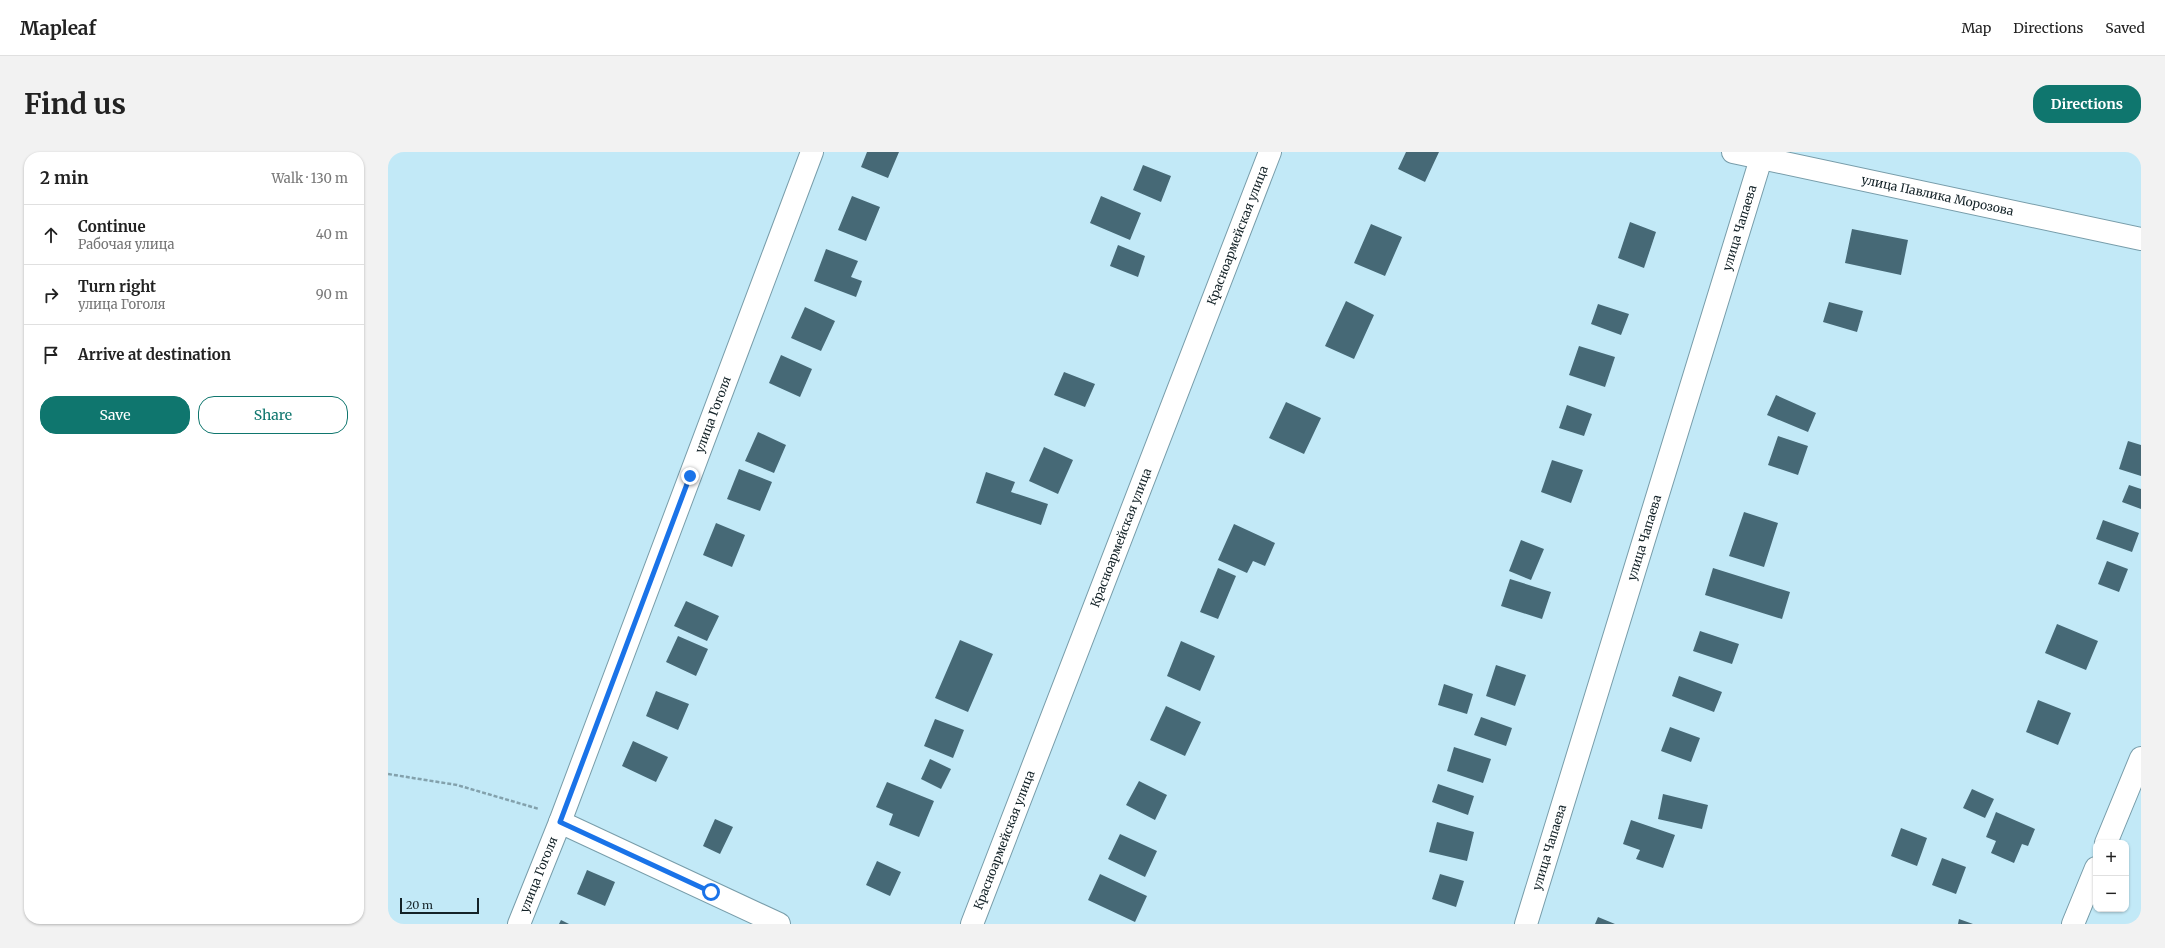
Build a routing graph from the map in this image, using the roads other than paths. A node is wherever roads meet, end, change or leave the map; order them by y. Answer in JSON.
{"nodes":[{"id":1,"x":812,"y":152,"type":"edge"},
{"id":2,"x":1270,"y":152,"type":"edge"},
{"id":3,"x":1733,"y":152,"type":"edge"},
{"id":4,"x":1762,"y":156,"type":"edge"},
{"id":5,"x":2141,"y":239,"type":"edge"},
{"id":6,"x":2141,"y":758,"type":"edge"},
{"id":7,"x":560,"y":822,"type":"junction"},
{"id":8,"x":2107,"y":840,"type":"edge"},
{"id":9,"x":2093,"y":875,"type":"edge"},
{"id":10,"x":519,"y":924,"type":"edge"},
{"id":11,"x":779,"y":924,"type":"edge"},
{"id":12,"x":972,"y":924,"type":"edge"},
{"id":13,"x":1526,"y":924,"type":"edge"},
{"id":14,"x":2073,"y":924,"type":"edge"}],
"edges":[{"from":1,"to":7,"type":"street","name":"улица Гоголя"},
{"from":2,"to":12,"type":"street","name":"Красноармейская улица"},
{"from":3,"to":4,"type":"street","name":"улица Павлика Морозова"},
{"from":4,"to":5,"type":"street","name":"улица Павлика Морозова"},
{"from":4,"to":13,"type":"street","name":"улица Чапаева"},
{"from":6,"to":8,"type":"street"},
{"from":7,"to":10,"type":"street","name":"улица Гоголя"},
{"from":7,"to":11,"type":"street"},
{"from":9,"to":14,"type":"street"}]}
